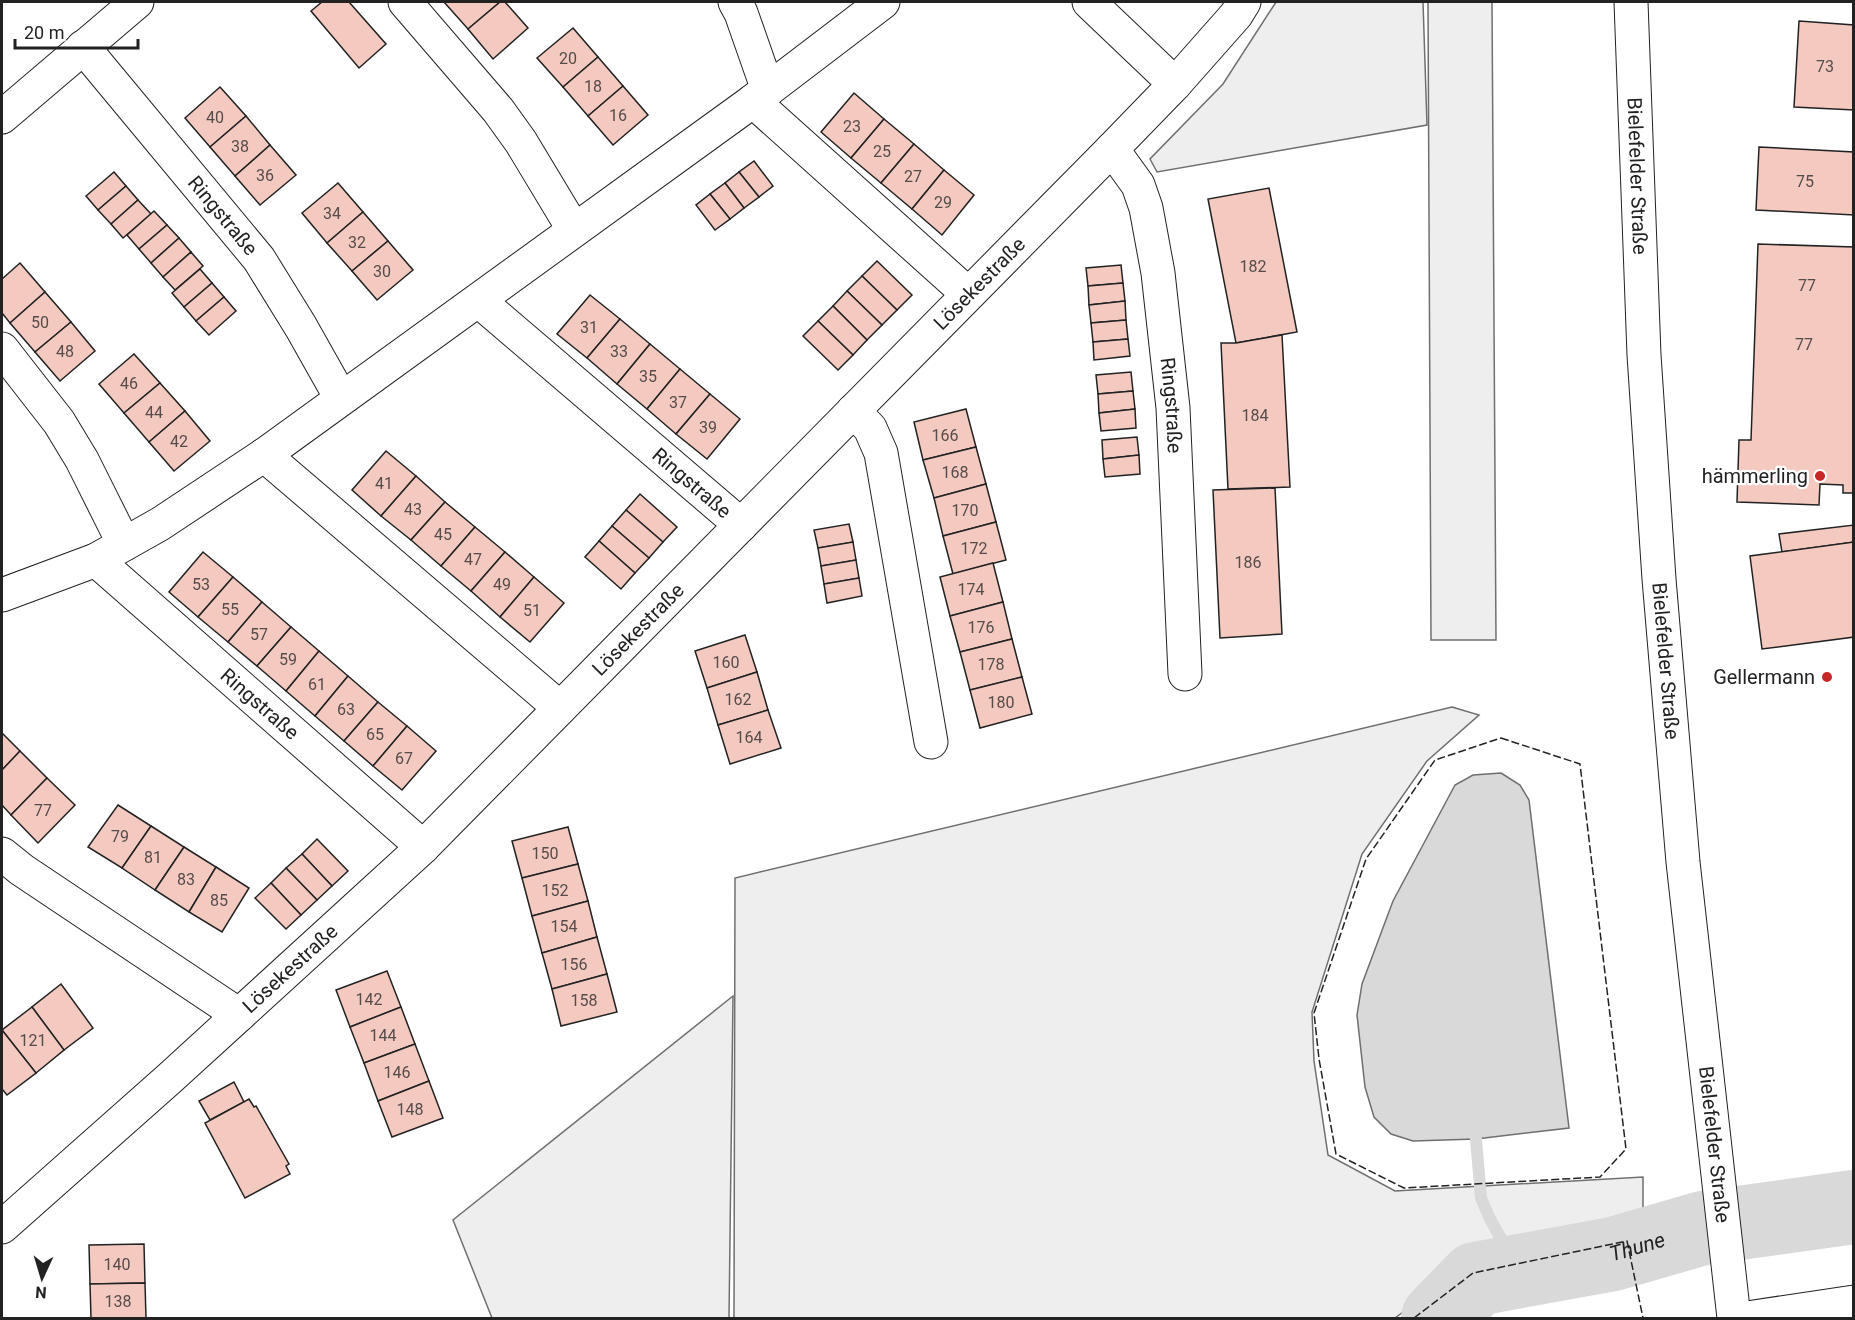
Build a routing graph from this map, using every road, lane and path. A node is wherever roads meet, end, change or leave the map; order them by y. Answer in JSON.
{"nodes":[{"id":1,"x":137,"y":2,"type":"edge"},
{"id":2,"x":405,"y":2,"type":"edge"},
{"id":3,"x":735,"y":2,"type":"edge"},
{"id":4,"x":883,"y":2,"type":"edge"},
{"id":5,"x":1089,"y":2,"type":"edge"},
{"id":6,"x":1244,"y":2,"type":"edge"},
{"id":7,"x":1631,"y":2,"type":"edge"},
{"id":8,"x":83,"y":47,"type":"junction"},
{"id":9,"x":1175,"y":84,"type":"junction"},
{"id":10,"x":760,"y":96,"type":"junction"},
{"id":11,"x":2,"y":117,"type":"edge"},
{"id":12,"x":1112,"y":149,"type":"junction"},
{"id":13,"x":573,"y":230,"type":"junction"},
{"id":14,"x":968,"y":294,"type":"junction"},
{"id":15,"x":479,"y":301,"type":"junction"},
{"id":16,"x":2,"y":349,"type":"edge"},
{"id":17,"x":341,"y":398,"type":"junction"},
{"id":18,"x":853,"y":411,"type":"junction"},
{"id":19,"x":264,"y":455,"type":"junction"},
{"id":20,"x":741,"y":525,"type":"junction"},
{"id":21,"x":110,"y":552,"type":"junction"},
{"id":22,"x":2,"y":595,"type":"edge"},
{"id":23,"x":1185,"y":674,"type":"dead end"},
{"id":24,"x":560,"y":708,"type":"junction"},
{"id":25,"x":931,"y":742,"type":"dead end"},
{"id":26,"x":423,"y":847,"type":"junction"},
{"id":27,"x":2,"y":854,"type":"edge"},
{"id":28,"x":239,"y":1015,"type":"junction"},
{"id":29,"x":2,"y":1227,"type":"edge"},
{"id":30,"x":1854,"y":1302,"type":"edge"},
{"id":31,"x":1734,"y":1318,"type":"edge"},
{"id":32,"x":1747,"y":1318,"type":"edge"}],
"edges":[{"from":1,"to":8,"type":"street"},
{"from":2,"to":13,"type":"street"},
{"from":3,"to":10,"type":"street"},
{"from":4,"to":10,"type":"street"},
{"from":5,"to":9,"type":"street"},
{"from":6,"to":9,"type":"street","name":"Lösekestraße"},
{"from":7,"to":31,"type":"street","name":"Bielefelder Straße"},
{"from":8,"to":11,"type":"street"},
{"from":8,"to":17,"type":"street","name":"Ringstraße"},
{"from":9,"to":12,"type":"street","name":"Lösekestraße"},
{"from":10,"to":13,"type":"street"},
{"from":10,"to":14,"type":"street"},
{"from":12,"to":14,"type":"street","name":"Lösekestraße"},
{"from":12,"to":23,"type":"street","name":"Ringstraße"},
{"from":13,"to":15,"type":"street"},
{"from":14,"to":18,"type":"street","name":"Lösekestraße"},
{"from":15,"to":17,"type":"street"},
{"from":15,"to":20,"type":"street","name":"Ringstraße"},
{"from":16,"to":21,"type":"street","name":"Ringstraße"},
{"from":17,"to":19,"type":"street"},
{"from":18,"to":20,"type":"street","name":"Lösekestraße"},
{"from":18,"to":25,"type":"street"},
{"from":19,"to":21,"type":"street"},
{"from":19,"to":24,"type":"street"},
{"from":20,"to":24,"type":"street","name":"Lösekestraße"},
{"from":21,"to":22,"type":"street"},
{"from":21,"to":26,"type":"street","name":"Ringstraße"},
{"from":24,"to":26,"type":"street","name":"Lösekestraße"},
{"from":26,"to":28,"type":"street","name":"Lösekestraße"},
{"from":27,"to":28,"type":"street"},
{"from":28,"to":29,"type":"street","name":"Lösekestraße"},
{"from":30,"to":32,"type":"street"}]}
